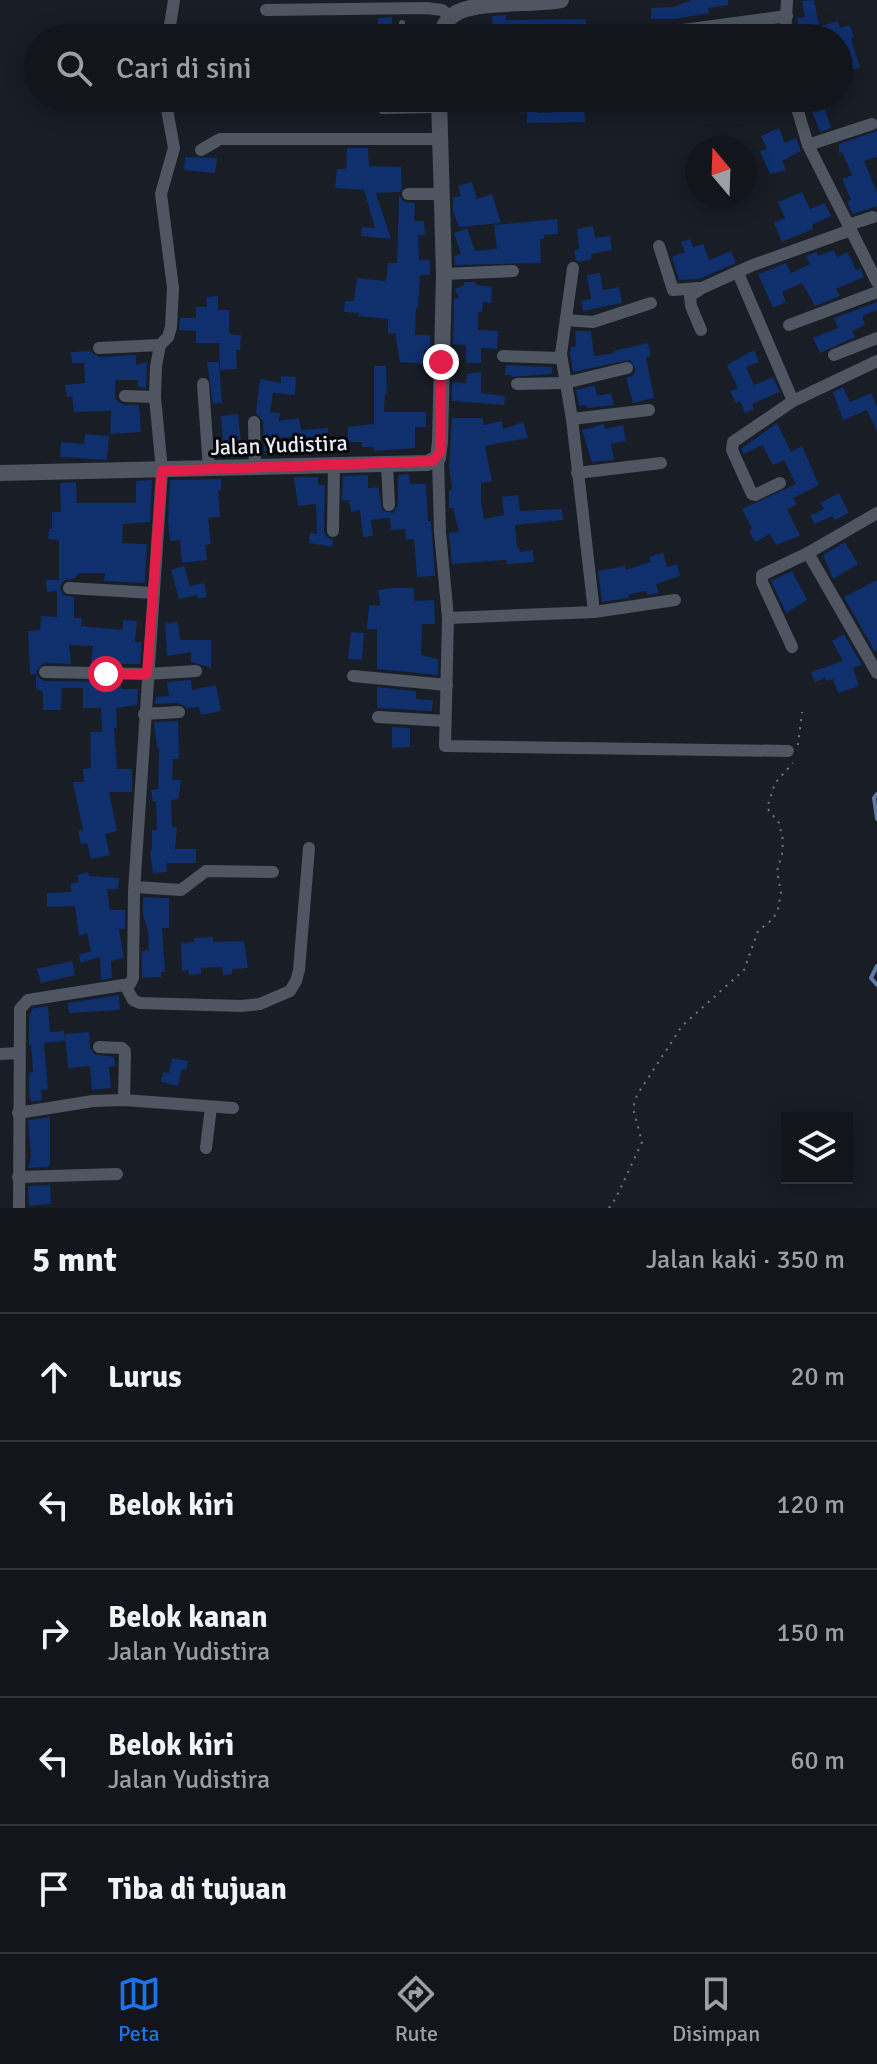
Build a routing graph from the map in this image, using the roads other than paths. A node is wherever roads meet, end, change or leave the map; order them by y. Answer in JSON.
{"nodes":[{"id":1,"x":174,"y":0,"type":"edge"},
{"id":2,"x":561,"y":0,"type":"edge"},
{"id":3,"x":787,"y":0,"type":"edge"},
{"id":4,"x":266,"y":10,"type":"dead end"},
{"id":5,"x":787,"y":16,"type":"junction"},
{"id":6,"x":451,"y":17,"type":"junction"},
{"id":7,"x":170,"y":24,"type":"edge"},
{"id":8,"x":447,"y":24,"type":"edge"},
{"id":9,"x":728,"y":24,"type":"edge"},
{"id":10,"x":786,"y":24,"type":"edge"},
{"id":11,"x":168,"y":112,"type":"edge"},
{"id":12,"x":439,"y":112,"type":"edge"},
{"id":13,"x":798,"y":112,"type":"edge"},
{"id":14,"x":872,"y":124,"type":"dead end"},
{"id":15,"x":438,"y":139,"type":"junction"},
{"id":16,"x":808,"y":145,"type":"junction"},
{"id":17,"x":201,"y":150,"type":"dead end"},
{"id":18,"x":408,"y":194,"type":"dead end"},
{"id":19,"x":443,"y":194,"type":"junction"},
{"id":20,"x":873,"y":217,"type":"dead end"},
{"id":21,"x":849,"y":228,"type":"junction"},
{"id":22,"x":659,"y":246,"type":"dead end"},
{"id":23,"x":573,"y":268,"type":"dead end"},
{"id":24,"x":513,"y":271,"type":"dead end"},
{"id":25,"x":738,"y":273,"type":"junction"},
{"id":26,"x":444,"y":274,"type":"junction"},
{"id":27,"x":877,"y":282,"type":"edge"},
{"id":28,"x":702,"y":288,"type":"junction"},
{"id":29,"x":877,"y":292,"type":"edge"},
{"id":30,"x":651,"y":303,"type":"dead end"},
{"id":31,"x":566,"y":320,"type":"junction"},
{"id":32,"x":789,"y":325,"type":"dead end"},
{"id":33,"x":701,"y":330,"type":"dead end"},
{"id":34,"x":877,"y":338,"type":"edge"},
{"id":35,"x":160,"y":345,"type":"junction"},
{"id":36,"x":99,"y":348,"type":"dead end"},
{"id":37,"x":834,"y":355,"type":"dead end"},
{"id":38,"x":503,"y":356,"type":"dead end"},
{"id":39,"x":561,"y":358,"type":"junction"},
{"id":40,"x":877,"y":361,"type":"edge"},
{"id":41,"x":627,"y":368,"type":"dead end"},
{"id":42,"x":565,"y":383,"type":"junction"},
{"id":43,"x":203,"y":384,"type":"dead end"},
{"id":44,"x":517,"y":384,"type":"dead end"},
{"id":45,"x":125,"y":396,"type":"dead end"},
{"id":46,"x":155,"y":397,"type":"junction"},
{"id":47,"x":793,"y":401,"type":"junction"},
{"id":48,"x":649,"y":410,"type":"dead end"},
{"id":49,"x":572,"y":419,"type":"junction"},
{"id":50,"x":254,"y":422,"type":"dead end"},
{"id":51,"x":438,"y":458,"type":"junction"},
{"id":52,"x":661,"y":463,"type":"dead end"},
{"id":53,"x":387,"y":464,"type":"junction"},
{"id":54,"x":334,"y":465,"type":"junction"},
{"id":55,"x":255,"y":469,"type":"junction"},
{"id":56,"x":209,"y":470,"type":"junction"},
{"id":57,"x":162,"y":471,"type":"junction"},
{"id":58,"x":0,"y":473,"type":"edge"},
{"id":59,"x":577,"y":473,"type":"junction"},
{"id":60,"x":780,"y":483,"type":"dead end"},
{"id":61,"x":389,"y":505,"type":"dead end"},
{"id":62,"x":873,"y":516,"type":"edge"},
{"id":63,"x":333,"y":531,"type":"dead end"},
{"id":64,"x":808,"y":553,"type":"junction"},
{"id":65,"x":69,"y":588,"type":"dead end"},
{"id":66,"x":154,"y":593,"type":"junction"},
{"id":67,"x":675,"y":600,"type":"dead end"},
{"id":68,"x":594,"y":612,"type":"junction"},
{"id":69,"x":448,"y":618,"type":"junction"},
{"id":70,"x":792,"y":647,"type":"dead end"},
{"id":71,"x":196,"y":671,"type":"dead end"},
{"id":72,"x":45,"y":672,"type":"dead end"},
{"id":73,"x":877,"y":673,"type":"edge"},
{"id":74,"x":147,"y":674,"type":"junction"},
{"id":75,"x":353,"y":676,"type":"dead end"},
{"id":76,"x":447,"y":685,"type":"junction"},
{"id":77,"x":179,"y":712,"type":"dead end"},
{"id":78,"x":144,"y":714,"type":"junction"},
{"id":79,"x":378,"y":717,"type":"dead end"},
{"id":80,"x":445,"y":721,"type":"junction"},
{"id":81,"x":794,"y":751,"type":"road end"},
{"id":82,"x":309,"y":848,"type":"dead end"},
{"id":83,"x":273,"y":872,"type":"dead end"},
{"id":84,"x":135,"y":887,"type":"junction"},
{"id":85,"x":125,"y":985,"type":"junction"},
{"id":86,"x":99,"y":1047,"type":"dead end"},
{"id":87,"x":19,"y":1053,"type":"junction"},
{"id":88,"x":0,"y":1054,"type":"edge"},
{"id":89,"x":124,"y":1100,"type":"junction"},
{"id":90,"x":211,"y":1107,"type":"junction"},
{"id":91,"x":233,"y":1108,"type":"dead end"},
{"id":92,"x":18,"y":1113,"type":"junction"},
{"id":93,"x":206,"y":1148,"type":"dead end"},
{"id":94,"x":117,"y":1174,"type":"dead end"},
{"id":95,"x":18,"y":1177,"type":"junction"},
{"id":96,"x":19,"y":1208,"type":"edge"}],
"edges":[{"from":1,"to":7,"type":"street"},
{"from":2,"to":6,"type":"street"},
{"from":3,"to":5,"type":"street"},
{"from":4,"to":6,"type":"street"},
{"from":5,"to":9,"type":"street"},
{"from":5,"to":10,"type":"street"},
{"from":6,"to":8,"type":"street"},
{"from":11,"to":35,"type":"street"},
{"from":12,"to":15,"type":"street"},
{"from":13,"to":16,"type":"street"},
{"from":14,"to":16,"type":"street"},
{"from":15,"to":17,"type":"street"},
{"from":15,"to":19,"type":"street"},
{"from":16,"to":21,"type":"street"},
{"from":18,"to":19,"type":"street"},
{"from":19,"to":26,"type":"street"},
{"from":20,"to":21,"type":"street"},
{"from":21,"to":25,"type":"street"},
{"from":21,"to":27,"type":"street"},
{"from":22,"to":28,"type":"street"},
{"from":23,"to":31,"type":"street"},
{"from":24,"to":26,"type":"street"},
{"from":25,"to":28,"type":"street"},
{"from":25,"to":47,"type":"street"},
{"from":26,"to":51,"type":"street"},
{"from":28,"to":33,"type":"street"},
{"from":29,"to":32,"type":"street"},
{"from":30,"to":31,"type":"street"},
{"from":31,"to":39,"type":"street"},
{"from":34,"to":37,"type":"street"},
{"from":35,"to":36,"type":"street"},
{"from":35,"to":46,"type":"street"},
{"from":38,"to":39,"type":"street"},
{"from":39,"to":42,"type":"street"},
{"from":40,"to":47,"type":"street"},
{"from":41,"to":42,"type":"street"},
{"from":42,"to":44,"type":"street"},
{"from":42,"to":49,"type":"street"},
{"from":43,"to":56,"type":"street"},
{"from":45,"to":46,"type":"street"},
{"from":46,"to":57,"type":"street"},
{"from":47,"to":60,"type":"street"},
{"from":48,"to":49,"type":"street"},
{"from":49,"to":59,"type":"street"},
{"from":50,"to":55,"type":"street"},
{"from":51,"to":53,"type":"street","name":"Jalan Yudistira"},
{"from":51,"to":69,"type":"street"},
{"from":52,"to":59,"type":"street"},
{"from":53,"to":54,"type":"street","name":"Jalan Yudistira"},
{"from":53,"to":61,"type":"street"},
{"from":54,"to":55,"type":"street","name":"Jalan Yudistira"},
{"from":54,"to":63,"type":"street"},
{"from":55,"to":56,"type":"street","name":"Jalan Yudistira"},
{"from":56,"to":57,"type":"street","name":"Jalan Yudistira"},
{"from":57,"to":58,"type":"street","name":"Jalan Yudistira"},
{"from":57,"to":66,"type":"street"},
{"from":59,"to":68,"type":"street"},
{"from":62,"to":64,"type":"street"},
{"from":64,"to":70,"type":"street"},
{"from":64,"to":73,"type":"street"},
{"from":65,"to":66,"type":"street"},
{"from":66,"to":74,"type":"street"},
{"from":67,"to":68,"type":"street"},
{"from":68,"to":69,"type":"street"},
{"from":69,"to":76,"type":"street"},
{"from":71,"to":74,"type":"street"},
{"from":72,"to":74,"type":"street"},
{"from":74,"to":78,"type":"street"},
{"from":75,"to":76,"type":"street"},
{"from":76,"to":80,"type":"street"},
{"from":77,"to":78,"type":"street"},
{"from":78,"to":84,"type":"street"},
{"from":79,"to":80,"type":"street"},
{"from":80,"to":81,"type":"street"},
{"from":82,"to":85,"type":"street"},
{"from":83,"to":84,"type":"street"},
{"from":84,"to":85,"type":"street"},
{"from":85,"to":87,"type":"street"},
{"from":86,"to":89,"type":"street"},
{"from":87,"to":88,"type":"street"},
{"from":87,"to":92,"type":"street"},
{"from":89,"to":90,"type":"street"},
{"from":89,"to":92,"type":"street"},
{"from":90,"to":91,"type":"street"},
{"from":90,"to":93,"type":"street"},
{"from":92,"to":95,"type":"street"},
{"from":94,"to":95,"type":"street"},
{"from":95,"to":96,"type":"street"}]}
